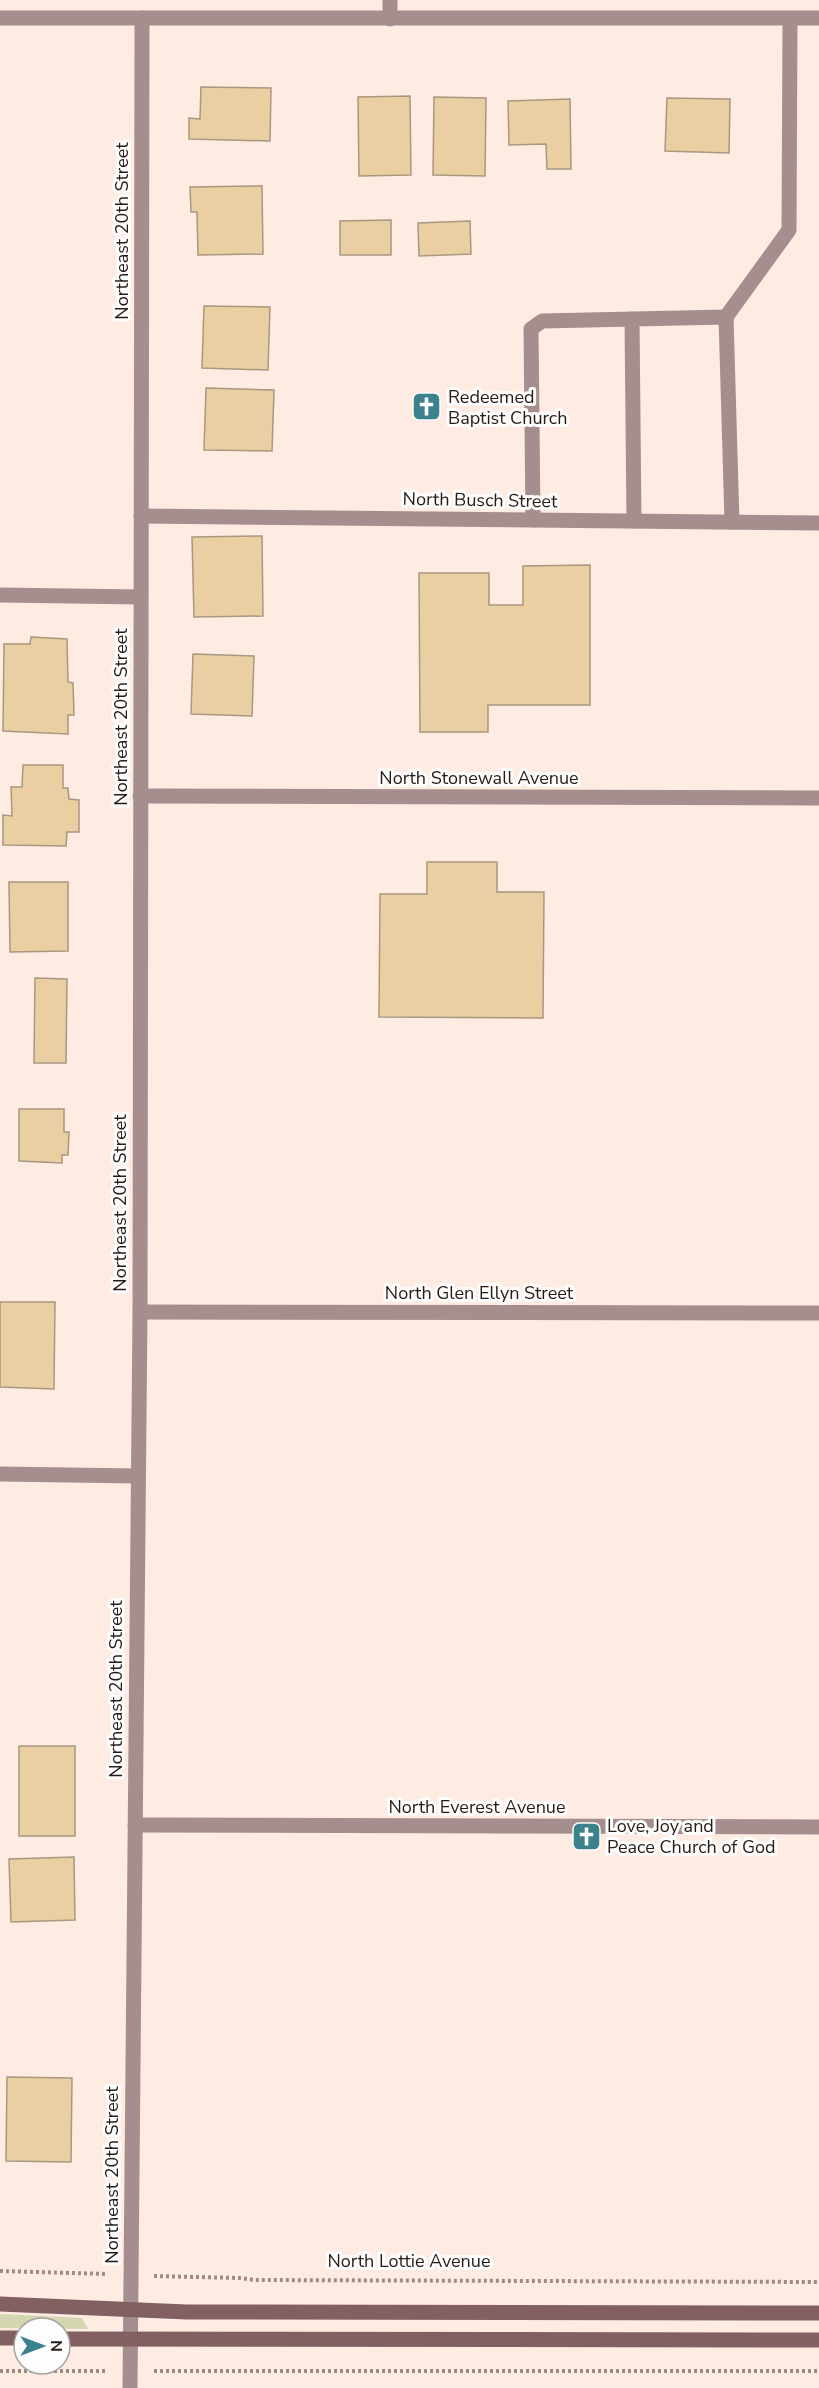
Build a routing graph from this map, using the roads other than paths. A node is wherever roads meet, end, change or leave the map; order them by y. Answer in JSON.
{"nodes":[{"id":1,"x":390,"y":0,"type":"edge"},
{"id":2,"x":0,"y":18,"type":"edge"},
{"id":3,"x":142,"y":18,"type":"junction"},
{"id":4,"x":790,"y":18,"type":"junction"},
{"id":5,"x":819,"y":18,"type":"edge"},
{"id":6,"x":390,"y":20,"type":"junction"},
{"id":7,"x":726,"y":317,"type":"junction"},
{"id":8,"x":632,"y":319,"type":"junction"},
{"id":9,"x":141,"y":516,"type":"junction"},
{"id":10,"x":533,"y":520,"type":"junction"},
{"id":11,"x":634,"y":521,"type":"junction"},
{"id":12,"x":732,"y":522,"type":"junction"},
{"id":13,"x":819,"y":523,"type":"edge"},
{"id":14,"x":0,"y":595,"type":"edge"},
{"id":15,"x":140,"y":597,"type":"junction"},
{"id":16,"x":140,"y":796,"type":"junction"},
{"id":17,"x":819,"y":798,"type":"edge"},
{"id":18,"x":140,"y":1312,"type":"junction"},
{"id":19,"x":819,"y":1313,"type":"edge"},
{"id":20,"x":0,"y":1474,"type":"edge"},
{"id":21,"x":138,"y":1476,"type":"junction"},
{"id":22,"x":135,"y":1826,"type":"junction"},
{"id":23,"x":819,"y":1827,"type":"edge"},
{"id":24,"x":0,"y":2304,"type":"edge"},
{"id":25,"x":131,"y":2311,"type":"junction"},
{"id":26,"x":819,"y":2313,"type":"edge"},
{"id":27,"x":72,"y":2339,"type":"edge"},
{"id":28,"x":131,"y":2340,"type":"junction"},
{"id":29,"x":819,"y":2340,"type":"edge"},
{"id":30,"x":130,"y":2388,"type":"edge"}],
"edges":[{"from":1,"to":6,"type":"street"},
{"from":2,"to":3,"type":"street"},
{"from":3,"to":6,"type":"street"},
{"from":3,"to":9,"type":"street","name":"Northeast 20th Street"},
{"from":4,"to":5,"type":"street"},
{"from":4,"to":6,"type":"street"},
{"from":4,"to":7,"type":"street"},
{"from":7,"to":8,"type":"street"},
{"from":7,"to":12,"type":"street"},
{"from":8,"to":10,"type":"street"},
{"from":8,"to":11,"type":"street"},
{"from":9,"to":10,"type":"street","name":"North Busch Street"},
{"from":9,"to":15,"type":"street","name":"Northeast 20th Street"},
{"from":10,"to":11,"type":"street","name":"North Busch Street"},
{"from":11,"to":12,"type":"street","name":"North Busch Street"},
{"from":12,"to":13,"type":"street","name":"North Busch Street"},
{"from":14,"to":15,"type":"street"},
{"from":15,"to":16,"type":"street","name":"Northeast 20th Street"},
{"from":16,"to":17,"type":"street","name":"North Stonewall Avenue"},
{"from":16,"to":18,"type":"street","name":"Northeast 20th Street"},
{"from":18,"to":19,"type":"street","name":"North Glen Ellyn Street"},
{"from":18,"to":21,"type":"street","name":"Northeast 20th Street"},
{"from":20,"to":21,"type":"street"},
{"from":21,"to":22,"type":"street","name":"Northeast 20th Street"},
{"from":22,"to":23,"type":"street","name":"North Everest Avenue"},
{"from":22,"to":25,"type":"street","name":"Northeast 20th Street"},
{"from":24,"to":25,"type":"main road"},
{"from":25,"to":26,"type":"main road"},
{"from":25,"to":28,"type":"street","name":"Northeast 20th Street"},
{"from":27,"to":28,"type":"main road"},
{"from":28,"to":29,"type":"main road"},
{"from":28,"to":30,"type":"street","name":"Northeast 20th Street"}]}
